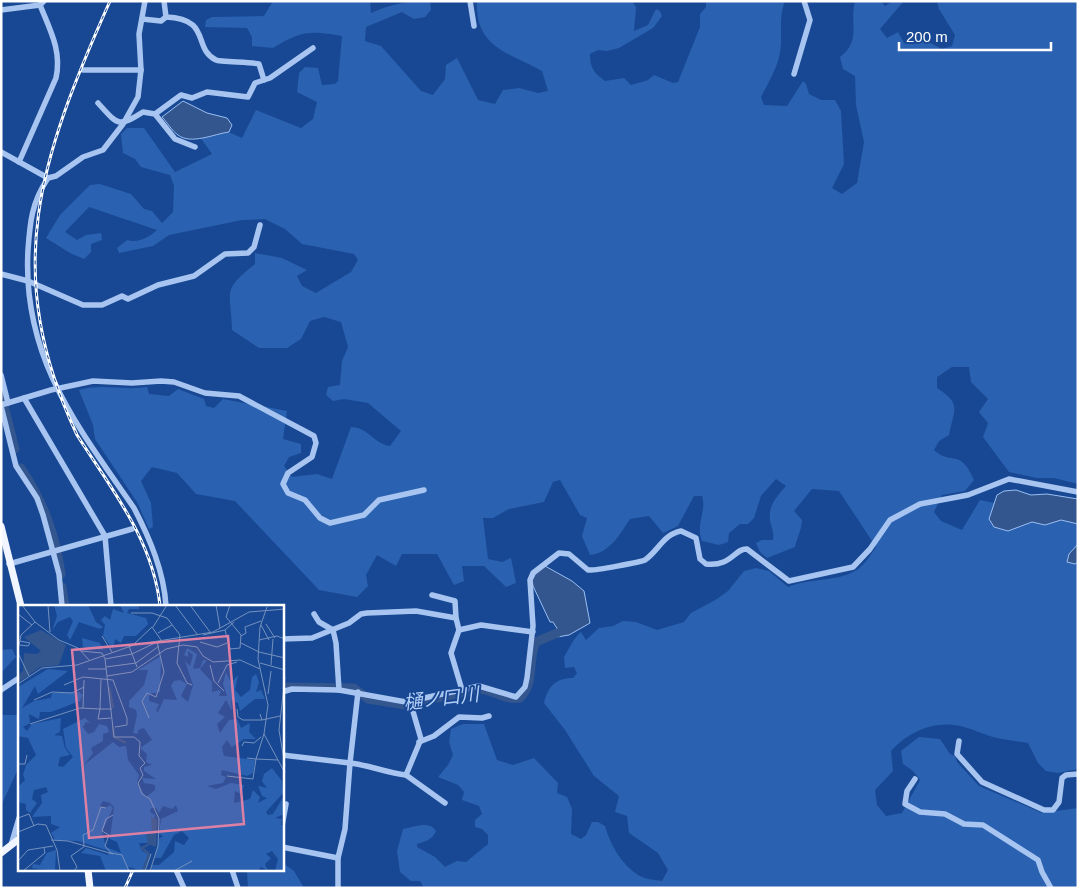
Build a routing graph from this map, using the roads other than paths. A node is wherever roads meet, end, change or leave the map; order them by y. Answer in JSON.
{"nodes":[{"id":1,"x":145,"y":1,"type":"edge"},
{"id":2,"x":164,"y":1,"type":"edge"},
{"id":3,"x":470,"y":1,"type":"edge"},
{"id":4,"x":804,"y":1,"type":"edge"},
{"id":5,"x":42,"y":3,"type":"edge"},
{"id":6,"x":1,"y":10,"type":"edge"},
{"id":7,"x":166,"y":17,"type":"junction"},
{"id":8,"x":142,"y":18,"type":"junction"},
{"id":9,"x":474,"y":26,"type":"dead end"},
{"id":10,"x":313,"y":48,"type":"dead end"},
{"id":11,"x":83,"y":70,"type":"dead end"},
{"id":12,"x":141,"y":70,"type":"junction"},
{"id":13,"x":794,"y":74,"type":"dead end"},
{"id":14,"x":264,"y":80,"type":"junction"},
{"id":15,"x":98,"y":102,"type":"dead end"},
{"id":16,"x":155,"y":114,"type":"junction"},
{"id":17,"x":123,"y":124,"type":"junction"},
{"id":18,"x":195,"y":147,"type":"dead end"},
{"id":19,"x":1,"y":152,"type":"edge"},
{"id":20,"x":19,"y":162,"type":"junction"},
{"id":21,"x":48,"y":178,"type":"junction"},
{"id":22,"x":260,"y":225,"type":"dead end"},
{"id":23,"x":1,"y":274,"type":"edge"},
{"id":24,"x":28,"y":281,"type":"junction"},
{"id":25,"x":1,"y":375,"type":"edge"},
{"id":26,"x":58,"y":389,"type":"junction"},
{"id":27,"x":24,"y":398,"type":"junction"},
{"id":28,"x":8,"y":402,"type":"junction"},
{"id":29,"x":1,"y":405,"type":"edge"},
{"id":30,"x":424,"y":490,"type":"dead end"},
{"id":31,"x":1078,"y":492,"type":"edge"},
{"id":32,"x":1,"y":526,"type":"edge"},
{"id":33,"x":132,"y":528,"type":"dead end"},
{"id":34,"x":2,"y":535,"type":"edge"},
{"id":35,"x":106,"y":536,"type":"junction"},
{"id":36,"x":54,"y":550,"type":"junction"},
{"id":37,"x":9,"y":564,"type":"junction"},
{"id":38,"x":432,"y":596,"type":"dead end"},
{"id":39,"x":20,"y":605,"type":"edge"},
{"id":40,"x":62,"y":605,"type":"edge"},
{"id":41,"x":111,"y":605,"type":"edge"},
{"id":42,"x":166,"y":605,"type":"edge"},
{"id":43,"x":314,"y":614,"type":"dead end"},
{"id":44,"x":456,"y":618,"type":"junction"},
{"id":45,"x":333,"y":630,"type":"junction"},
{"id":46,"x":459,"y":630,"type":"junction"},
{"id":47,"x":533,"y":632,"type":"junction"},
{"id":48,"x":284,"y":639,"type":"edge"},
{"id":49,"x":18,"y":679,"type":"edge"},
{"id":50,"x":1,"y":690,"type":"edge"},
{"id":51,"x":339,"y":690,"type":"junction"},
{"id":52,"x":462,"y":690,"type":"junction"},
{"id":53,"x":284,"y":691,"type":"edge"},
{"id":54,"x":358,"y":692,"type":"junction"},
{"id":55,"x":410,"y":701,"type":"junction"},
{"id":56,"x":489,"y":716,"type":"dead end"},
{"id":57,"x":959,"y":741,"type":"dead end"},
{"id":58,"x":419,"y":742,"type":"junction"},
{"id":59,"x":284,"y":755,"type":"edge"},
{"id":60,"x":350,"y":763,"type":"junction"},
{"id":61,"x":1078,"y":774,"type":"edge"},
{"id":62,"x":406,"y":776,"type":"junction"},
{"id":63,"x":915,"y":779,"type":"dead end"},
{"id":64,"x":445,"y":803,"type":"dead end"},
{"id":65,"x":286,"y":804,"type":"dead end"},
{"id":66,"x":284,"y":815,"type":"edge"},
{"id":67,"x":18,"y":821,"type":"edge"},
{"id":68,"x":18,"y":840,"type":"edge"},
{"id":69,"x":11,"y":845,"type":"junction"},
{"id":70,"x":284,"y":847,"type":"edge"},
{"id":71,"x":1,"y":853,"type":"edge"},
{"id":72,"x":338,"y":858,"type":"junction"},
{"id":73,"x":88,"y":872,"type":"edge"},
{"id":74,"x":177,"y":872,"type":"edge"},
{"id":75,"x":233,"y":872,"type":"edge"},
{"id":76,"x":90,"y":888,"type":"edge"},
{"id":77,"x":184,"y":888,"type":"edge"},
{"id":78,"x":238,"y":888,"type":"edge"},
{"id":79,"x":338,"y":888,"type":"edge"},
{"id":80,"x":1051,"y":888,"type":"edge"}],
"edges":[{"from":1,"to":8,"type":"street"},
{"from":2,"to":7,"type":"street"},
{"from":3,"to":9,"type":"street"},
{"from":4,"to":13,"type":"street"},
{"from":5,"to":6,"type":"street"},
{"from":5,"to":20,"type":"street"},
{"from":7,"to":8,"type":"street"},
{"from":7,"to":14,"type":"street"},
{"from":8,"to":12,"type":"street"},
{"from":10,"to":14,"type":"street"},
{"from":11,"to":12,"type":"street"},
{"from":12,"to":17,"type":"street"},
{"from":14,"to":16,"type":"street"},
{"from":15,"to":17,"type":"street"},
{"from":16,"to":17,"type":"street"},
{"from":16,"to":18,"type":"street"},
{"from":17,"to":21,"type":"street"},
{"from":19,"to":20,"type":"street"},
{"from":20,"to":21,"type":"street"},
{"from":21,"to":24,"type":"street"},
{"from":22,"to":24,"type":"street"},
{"from":23,"to":24,"type":"street"},
{"from":24,"to":26,"type":"street"},
{"from":25,"to":28,"type":"street"},
{"from":26,"to":27,"type":"street"},
{"from":26,"to":30,"type":"street"},
{"from":26,"to":42,"type":"street"},
{"from":27,"to":28,"type":"street"},
{"from":27,"to":35,"type":"street"},
{"from":28,"to":29,"type":"street"},
{"from":29,"to":36,"type":"street"},
{"from":31,"to":47,"type":"street"},
{"from":32,"to":34,"type":"main road"},
{"from":33,"to":35,"type":"street"},
{"from":34,"to":37,"type":"main road"},
{"from":35,"to":36,"type":"street"},
{"from":35,"to":41,"type":"street"},
{"from":36,"to":37,"type":"street"},
{"from":36,"to":40,"type":"street"},
{"from":37,"to":39,"type":"main road"},
{"from":38,"to":44,"type":"street"},
{"from":43,"to":45,"type":"street"},
{"from":44,"to":45,"type":"street"},
{"from":44,"to":46,"type":"street"},
{"from":45,"to":48,"type":"street"},
{"from":45,"to":51,"type":"street"},
{"from":46,"to":47,"type":"street"},
{"from":46,"to":52,"type":"street"},
{"from":47,"to":52,"type":"street"},
{"from":49,"to":50,"type":"street"},
{"from":51,"to":53,"type":"street"},
{"from":51,"to":54,"type":"street"},
{"from":52,"to":55,"type":"street"},
{"from":54,"to":55,"type":"street"},
{"from":54,"to":60,"type":"street"},
{"from":55,"to":58,"type":"street"},
{"from":56,"to":58,"type":"street"},
{"from":57,"to":61,"type":"street"},
{"from":58,"to":62,"type":"street"},
{"from":59,"to":60,"type":"street"},
{"from":60,"to":62,"type":"street"},
{"from":60,"to":72,"type":"street"},
{"from":62,"to":64,"type":"street"},
{"from":63,"to":80,"type":"street"},
{"from":65,"to":66,"type":"street"},
{"from":67,"to":69,"type":"street"},
{"from":68,"to":69,"type":"main road"},
{"from":69,"to":71,"type":"main road"},
{"from":70,"to":72,"type":"street"},
{"from":72,"to":79,"type":"street"},
{"from":73,"to":76,"type":"main road"},
{"from":74,"to":77,"type":"street"},
{"from":75,"to":78,"type":"street"}]}
